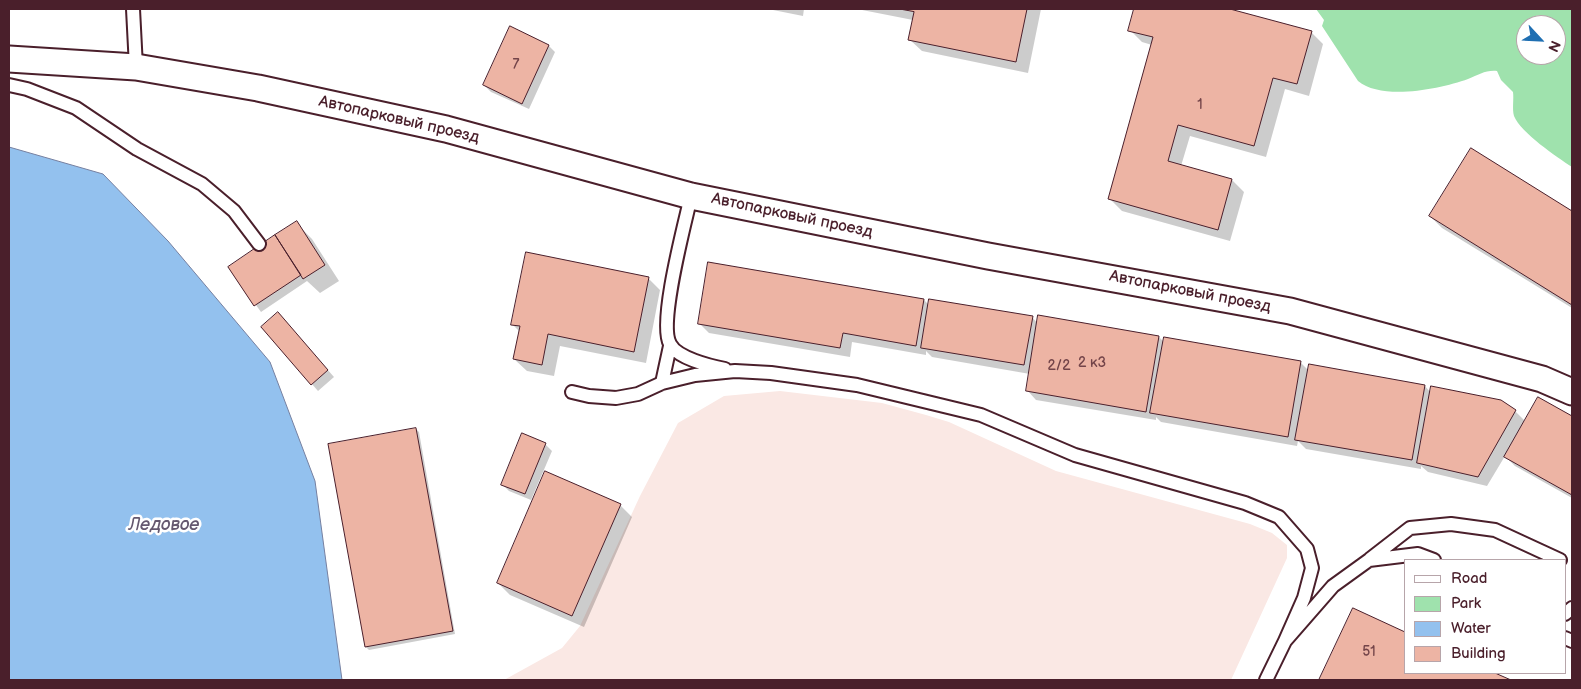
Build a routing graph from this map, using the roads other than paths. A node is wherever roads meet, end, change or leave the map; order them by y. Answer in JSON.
{"nodes":[{"id":1,"x":133,"y":9,"type":"edge"},
{"id":2,"x":9,"y":59,"type":"edge"},
{"id":3,"x":136,"y":67,"type":"junction"},
{"id":4,"x":9,"y":85,"type":"edge"},
{"id":5,"x":691,"y":196,"type":"junction"},
{"id":6,"x":259,"y":244,"type":"dead end"},
{"id":7,"x":670,"y":346,"type":"junction"},
{"id":8,"x":735,"y":371,"type":"junction"},
{"id":9,"x":662,"y":383,"type":"junction"},
{"id":10,"x":572,"y":392,"type":"dead end"},
{"id":11,"x":1572,"y":392,"type":"edge"},
{"id":12,"x":1431,"y":559,"type":"edge"},
{"id":13,"x":1558,"y":559,"type":"edge"},
{"id":14,"x":1369,"y":560,"type":"junction"},
{"id":15,"x":1285,"y":641,"type":"junction"},
{"id":16,"x":1266,"y":680,"type":"edge"}],
"edges":[{"from":1,"to":3,"type":"lane"},
{"from":2,"to":3,"type":"street","name":"Автопарковый проезд"},
{"from":3,"to":5,"type":"street","name":"Автопарковый проезд"},
{"from":4,"to":6,"type":"lane"},
{"from":5,"to":7,"type":"lane"},
{"from":5,"to":11,"type":"street","name":"Автопарковый проезд"},
{"from":7,"to":8,"type":"lane"},
{"from":7,"to":9,"type":"lane"},
{"from":8,"to":9,"type":"lane"},
{"from":8,"to":15,"type":"lane"},
{"from":9,"to":10,"type":"lane"},
{"from":12,"to":14,"type":"lane"},
{"from":13,"to":14,"type":"lane"},
{"from":14,"to":15,"type":"lane"},
{"from":15,"to":16,"type":"lane"}]}
